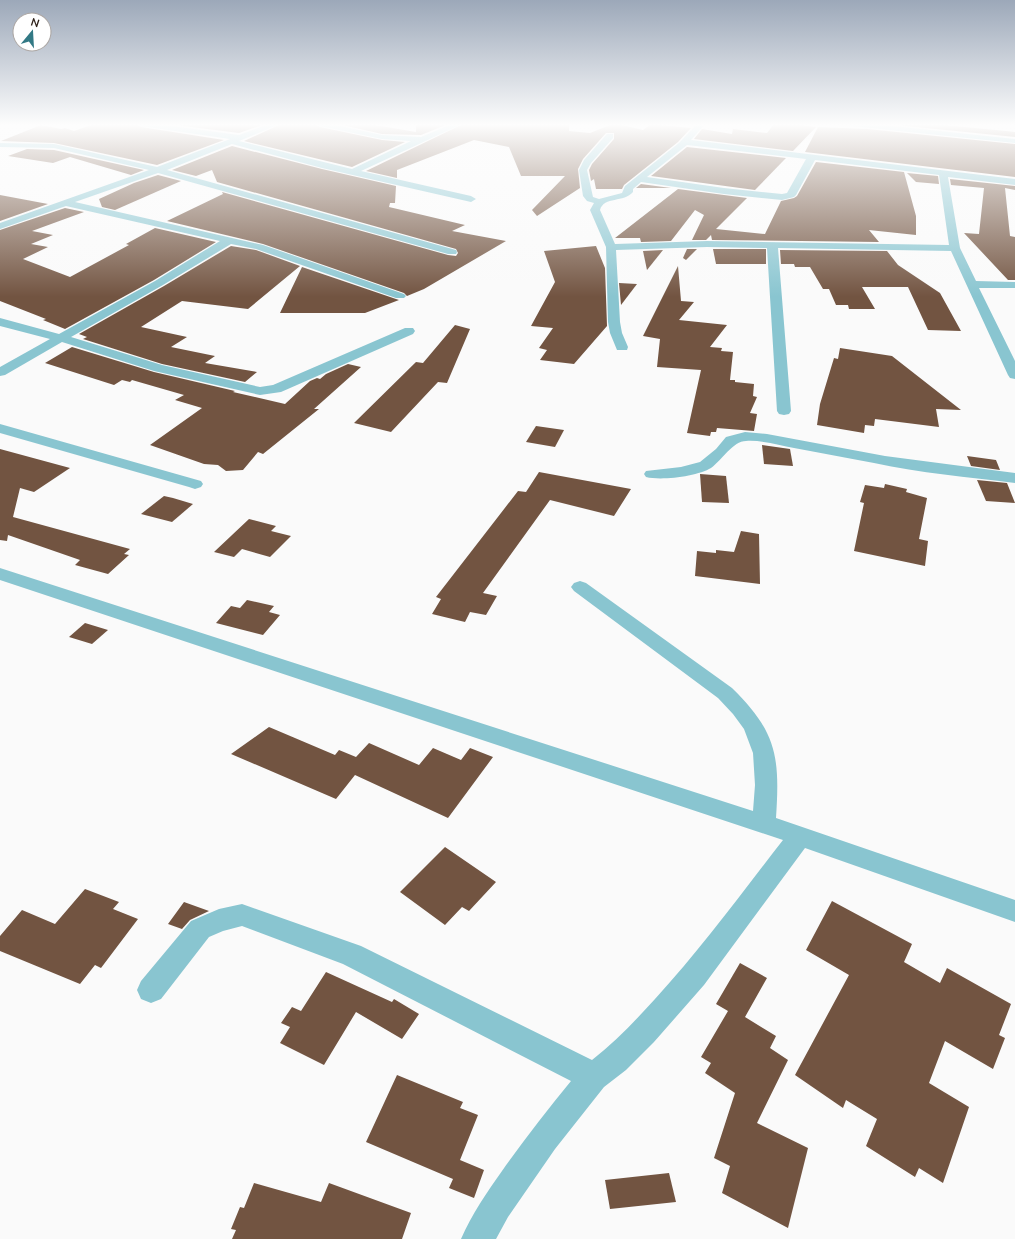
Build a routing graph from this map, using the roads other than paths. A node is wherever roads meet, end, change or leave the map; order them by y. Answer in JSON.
{"nodes":[{"id":1,"x":125,"y":182,"type":"edge"},
{"id":2,"x":200,"y":182,"type":"edge"},
{"id":3,"x":400,"y":182,"type":"edge"},
{"id":4,"x":585,"y":182,"type":"edge"},
{"id":5,"x":635,"y":182,"type":"edge"},
{"id":6,"x":664,"y":182,"type":"edge"},
{"id":7,"x":798,"y":182,"type":"edge"},
{"id":8,"x":945,"y":182,"type":"edge"},
{"id":9,"x":471,"y":199,"type":"dead end"},
{"id":10,"x":600,"y":202,"type":"junction"},
{"id":11,"x":65,"y":203,"type":"junction"},
{"id":12,"x":0,"y":226,"type":"edge"},
{"id":13,"x":230,"y":240,"type":"junction"},
{"id":14,"x":772,"y":245,"type":"junction"},
{"id":15,"x":611,"y":247,"type":"junction"},
{"id":16,"x":955,"y":248,"type":"junction"},
{"id":17,"x":452,"y":252,"type":"dead end"},
{"id":18,"x":972,"y":284,"type":"junction"},
{"id":19,"x":1015,"y":285,"type":"edge"},
{"id":20,"x":400,"y":296,"type":"dead end"},
{"id":21,"x":0,"y":322,"type":"edge"},
{"id":22,"x":409,"y":331,"type":"dead end"},
{"id":23,"x":61,"y":338,"type":"junction"},
{"id":24,"x":622,"y":347,"type":"dead end"},
{"id":25,"x":0,"y":372,"type":"edge"},
{"id":26,"x":1014,"y":372,"type":"edge"},
{"id":27,"x":784,"y":411,"type":"dead end"},
{"id":28,"x":0,"y":428,"type":"edge"},
{"id":29,"x":652,"y":474,"type":"dead end"},
{"id":30,"x":1015,"y":478,"type":"edge"},
{"id":31,"x":195,"y":484,"type":"dead end"},
{"id":32,"x":0,"y":574,"type":"edge"},
{"id":33,"x":580,"y":587,"type":"dead end"},
{"id":34,"x":764,"y":825,"type":"junction"},
{"id":35,"x":800,"y":836,"type":"junction"},
{"id":36,"x":1015,"y":911,"type":"edge"},
{"id":37,"x":151,"y":990,"type":"dead end"},
{"id":38,"x":594,"y":1077,"type":"junction"},
{"id":39,"x":478,"y":1239,"type":"edge"}],
"edges":[{"from":1,"to":11,"type":"street"},
{"from":2,"to":17,"type":"street"},
{"from":3,"to":9,"type":"street"},
{"from":4,"to":10,"type":"street"},
{"from":5,"to":10,"type":"street"},
{"from":6,"to":7,"type":"street"},
{"from":8,"to":16,"type":"street"},
{"from":10,"to":15,"type":"street"},
{"from":11,"to":12,"type":"street"},
{"from":11,"to":13,"type":"street"},
{"from":13,"to":20,"type":"street"},
{"from":13,"to":23,"type":"street"},
{"from":14,"to":15,"type":"street"},
{"from":14,"to":16,"type":"street"},
{"from":14,"to":27,"type":"street"},
{"from":15,"to":24,"type":"street"},
{"from":16,"to":18,"type":"street"},
{"from":18,"to":19,"type":"street"},
{"from":18,"to":26,"type":"street"},
{"from":21,"to":23,"type":"street"},
{"from":22,"to":23,"type":"street"},
{"from":23,"to":25,"type":"street"},
{"from":28,"to":31,"type":"street"},
{"from":29,"to":30,"type":"street"},
{"from":32,"to":34,"type":"street"},
{"from":33,"to":34,"type":"street"},
{"from":34,"to":35,"type":"street"},
{"from":35,"to":36,"type":"street"},
{"from":35,"to":38,"type":"street"},
{"from":37,"to":38,"type":"street"},
{"from":38,"to":39,"type":"street"}]}
